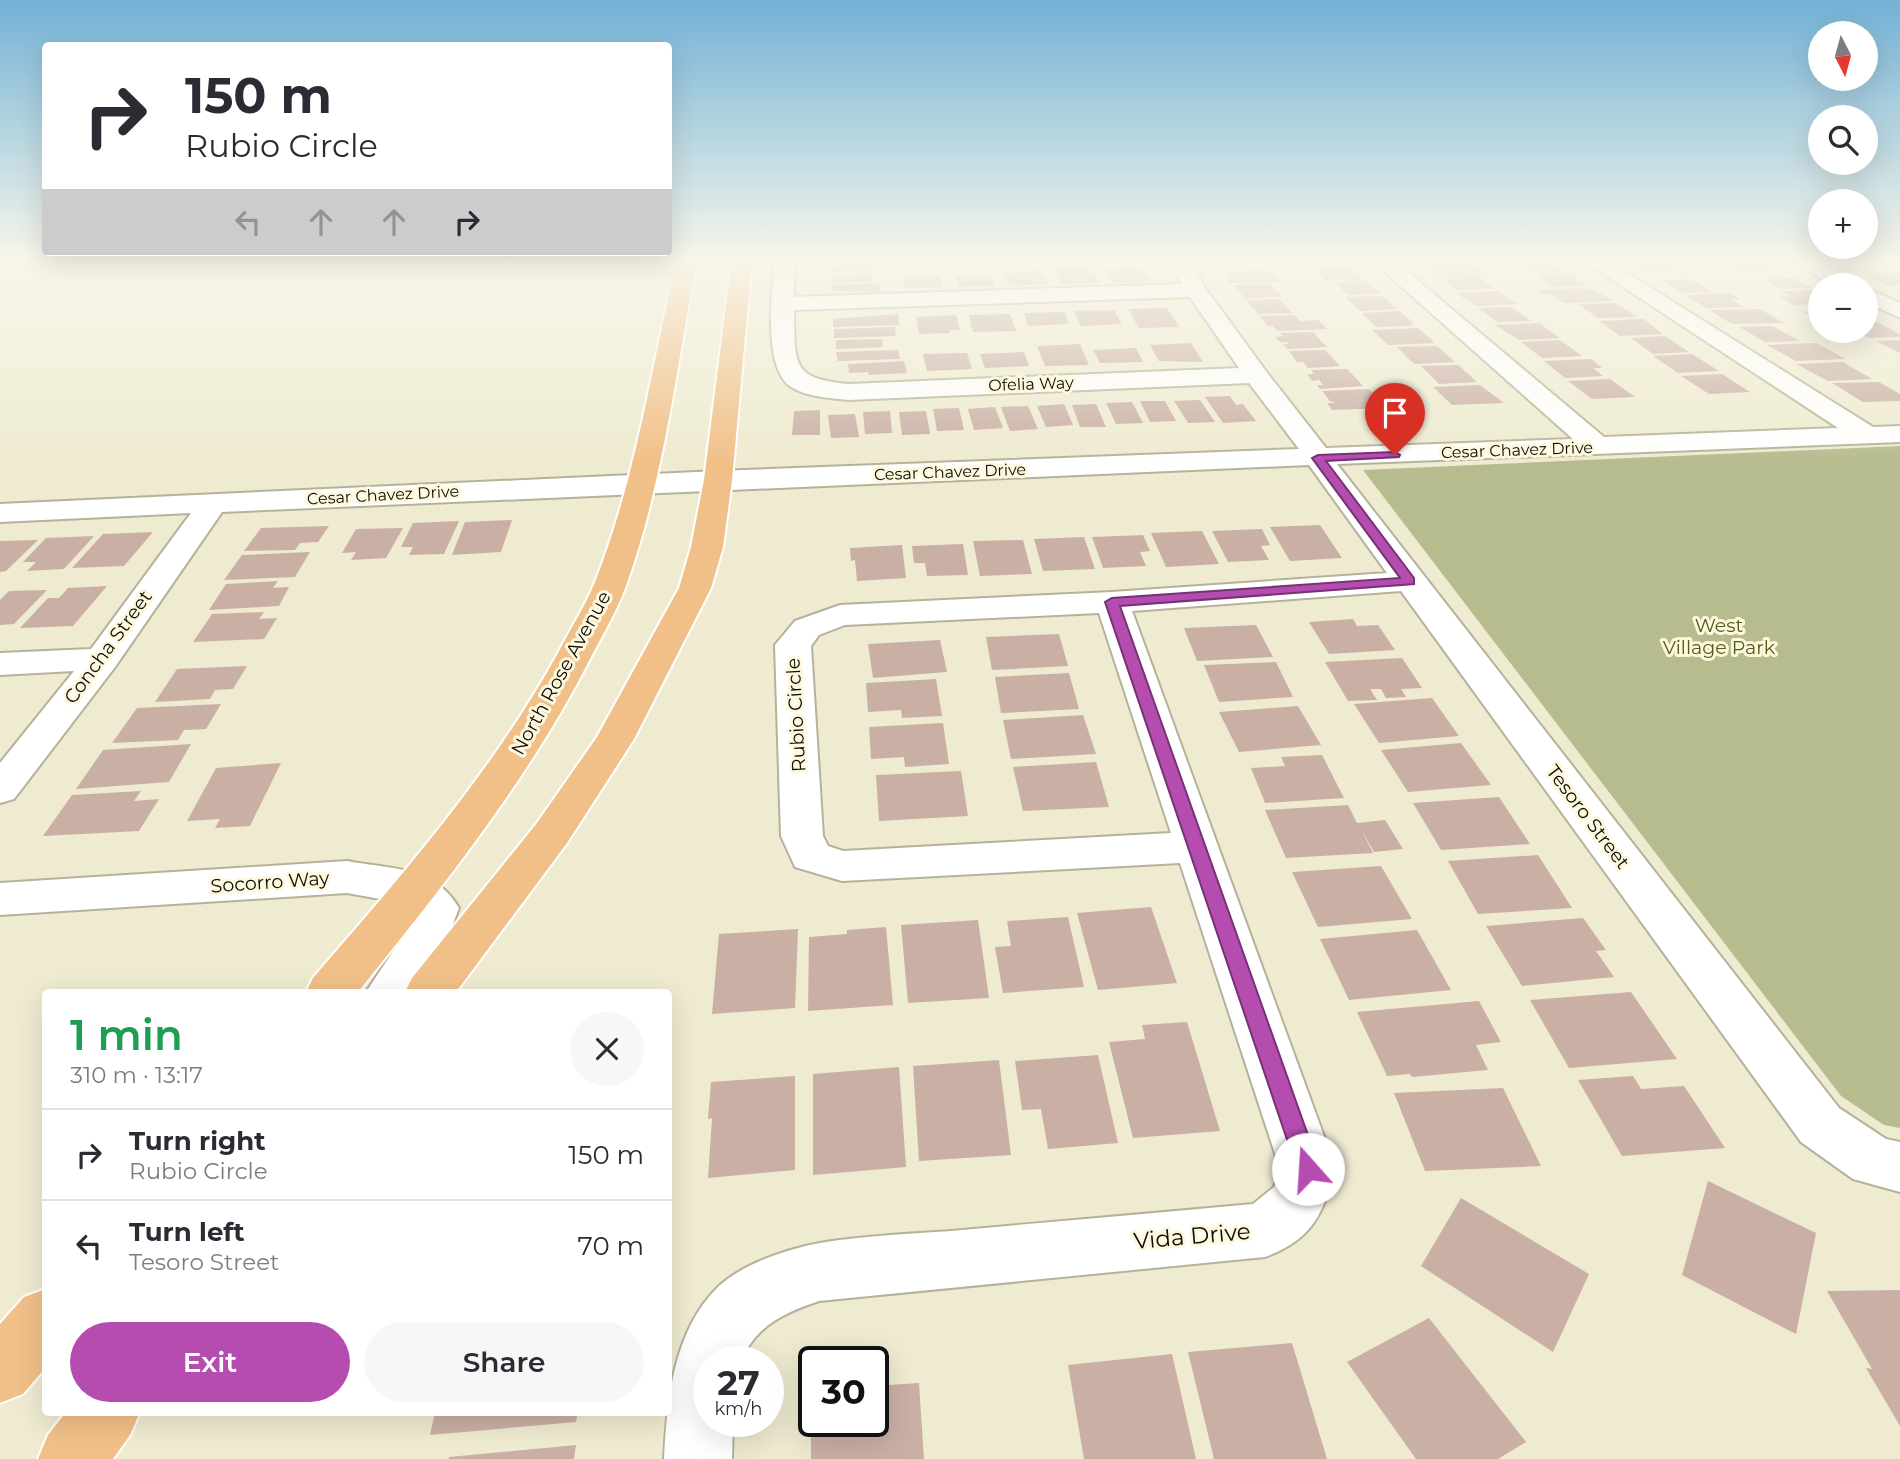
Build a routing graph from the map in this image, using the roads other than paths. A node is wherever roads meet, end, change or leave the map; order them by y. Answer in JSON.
{"nodes":[{"id":1,"x":672,"y":326,"type":"edge"},
{"id":2,"x":735,"y":326,"type":"edge"},
{"id":3,"x":784,"y":326,"type":"edge"},
{"id":4,"x":1221,"y":326,"type":"edge"},
{"id":5,"x":1458,"y":326,"type":"edge"},
{"id":6,"x":1696,"y":326,"type":"edge"},
{"id":7,"x":1256,"y":375,"type":"junction"},
{"id":8,"x":1900,"y":433,"type":"edge"},
{"id":9,"x":1867,"y":435,"type":"junction"},
{"id":10,"x":1599,"y":447,"type":"junction"},
{"id":11,"x":1318,"y":458,"type":"junction"},
{"id":12,"x":718,"y":480,"type":"junction"},
{"id":13,"x":638,"y":483,"type":"junction"},
{"id":14,"x":213,"y":503,"type":"junction"},
{"id":15,"x":0,"y":513,"type":"edge"},
{"id":16,"x":1409,"y":581,"type":"junction"},
{"id":17,"x":1112,"y":602,"type":"junction"},
{"id":18,"x":102,"y":659,"type":"junction"},
{"id":19,"x":0,"y":664,"type":"edge"},
{"id":20,"x":0,"y":790,"type":"edge"},
{"id":21,"x":1195,"y":847,"type":"junction"},
{"id":22,"x":416,"y":889,"type":"junction"},
{"id":23,"x":0,"y":899,"type":"edge"},
{"id":24,"x":333,"y":989,"type":"edge"},
{"id":25,"x":392,"y":989,"type":"edge"},
{"id":26,"x":431,"y":989,"type":"edge"},
{"id":27,"x":1886,"y":1164,"type":"edge"},
{"id":28,"x":42,"y":1324,"type":"edge"},
{"id":29,"x":0,"y":1371,"type":"edge"},
{"id":30,"x":104,"y":1416,"type":"edge"},
{"id":31,"x":72,"y":1459,"type":"edge"},
{"id":32,"x":698,"y":1459,"type":"edge"}],
"edges":[{"from":1,"to":13,"type":"main road","name":"North Rose Avenue"},
{"from":2,"to":12,"type":"main road"},
{"from":3,"to":7,"type":"street","name":"Ofelia Way"},
{"from":4,"to":7,"type":"street","name":"Tesoro Street"},
{"from":5,"to":10,"type":"street"},
{"from":6,"to":9,"type":"street"},
{"from":7,"to":11,"type":"street","name":"Tesoro Street"},
{"from":8,"to":9,"type":"street","name":"Cesar Chavez Drive"},
{"from":9,"to":10,"type":"street","name":"Cesar Chavez Drive"},
{"from":10,"to":11,"type":"street","name":"Cesar Chavez Drive"},
{"from":11,"to":12,"type":"street","name":"Cesar Chavez Drive"},
{"from":11,"to":16,"type":"street","name":"Tesoro Street"},
{"from":12,"to":13,"type":"street","name":"Cesar Chavez Drive"},
{"from":12,"to":26,"type":"main road"},
{"from":13,"to":14,"type":"street","name":"Cesar Chavez Drive"},
{"from":13,"to":22,"type":"main road","name":"North Rose Avenue"},
{"from":14,"to":15,"type":"street","name":"Cesar Chavez Drive"},
{"from":14,"to":18,"type":"street","name":"Concha Street"},
{"from":16,"to":17,"type":"street","name":"Rubio Circle"},
{"from":16,"to":27,"type":"street","name":"Tesoro Street"},
{"from":17,"to":21,"type":"street","name":"Vida Drive"},
{"from":17,"to":21,"type":"street","name":"Rubio Circle"},
{"from":18,"to":19,"type":"street"},
{"from":18,"to":20,"type":"street","name":"Concha Street"},
{"from":21,"to":32,"type":"street","name":"Vida Drive"},
{"from":22,"to":23,"type":"street","name":"Socorro Way"},
{"from":22,"to":24,"type":"main road","name":"North Rose Avenue"},
{"from":22,"to":25,"type":"street"},
{"from":28,"to":29,"type":"main road"},
{"from":30,"to":31,"type":"main road"}]}
